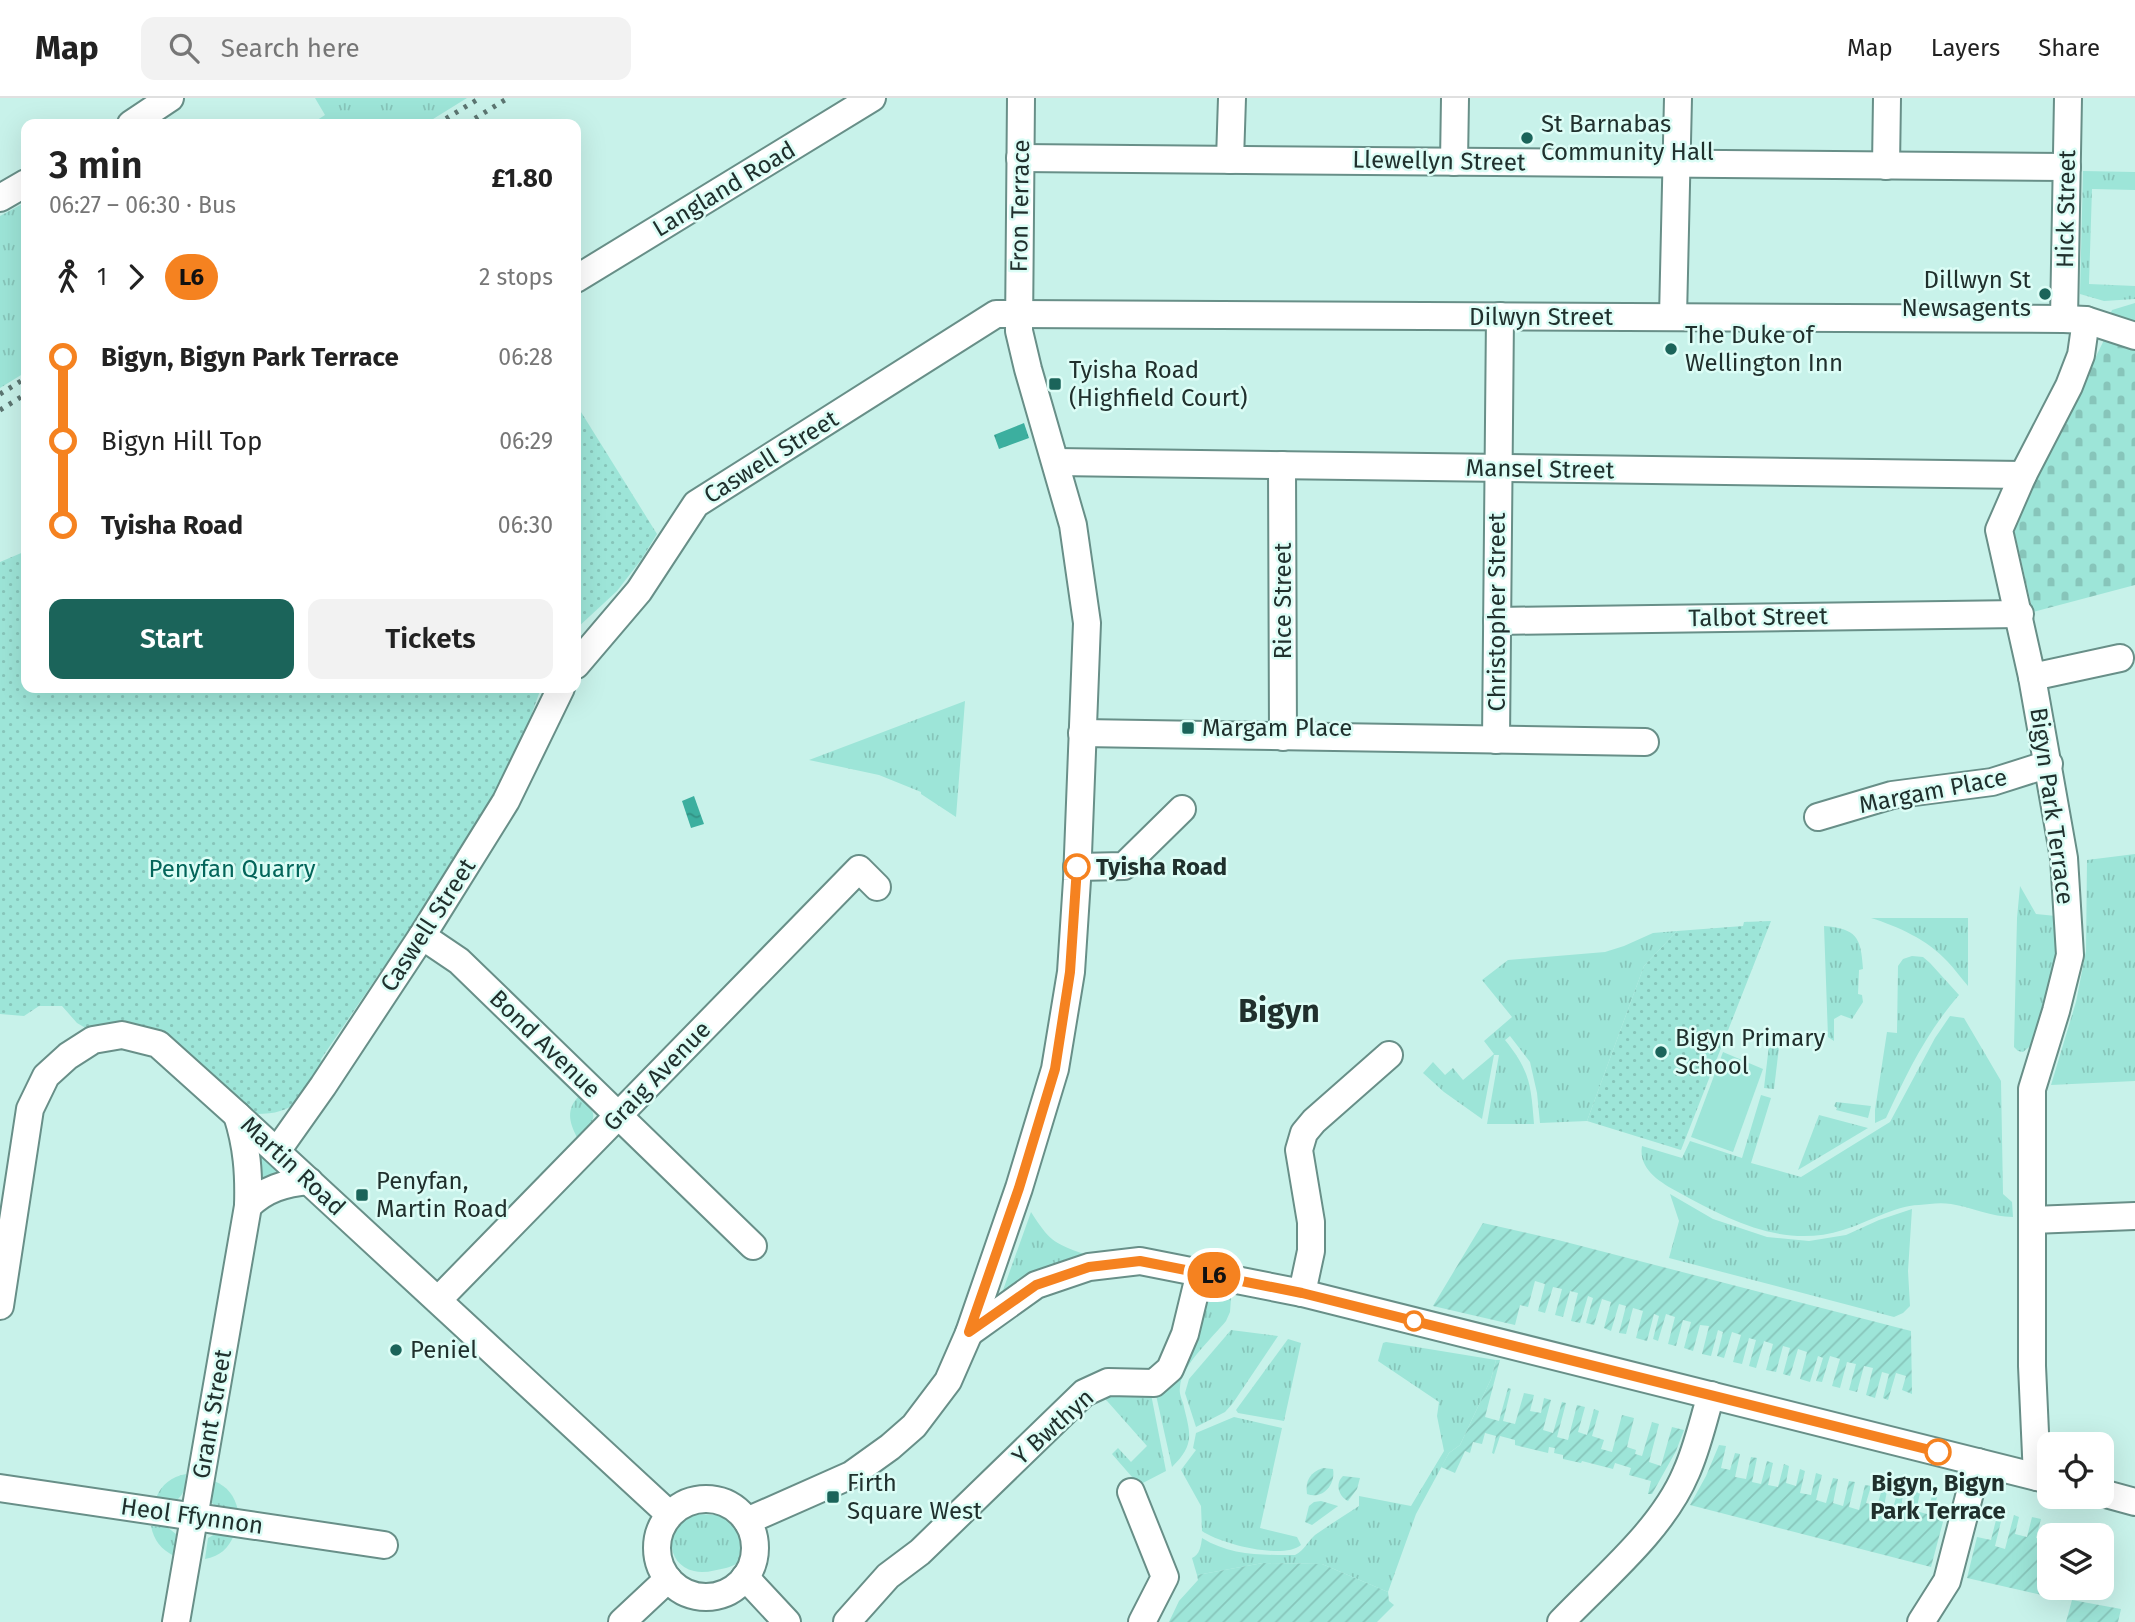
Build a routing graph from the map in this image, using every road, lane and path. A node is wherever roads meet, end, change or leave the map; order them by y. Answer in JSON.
{"nodes":[{"id":1,"x":170,"y":98,"type":"edge"},
{"id":2,"x":872,"y":98,"type":"edge"},
{"id":3,"x":1021,"y":98,"type":"edge"},
{"id":4,"x":1232,"y":98,"type":"edge"},
{"id":5,"x":1455,"y":98,"type":"edge"},
{"id":6,"x":1678,"y":98,"type":"edge"},
{"id":7,"x":1887,"y":98,"type":"edge"},
{"id":8,"x":2068,"y":98,"type":"edge"},
{"id":9,"x":138,"y":119,"type":"edge"},
{"id":10,"x":1020,"y":158,"type":"junction"},
{"id":11,"x":1230,"y":160,"type":"junction"},
{"id":12,"x":1454,"y":162,"type":"junction"},
{"id":13,"x":1677,"y":164,"type":"junction"},
{"id":14,"x":1886,"y":166,"type":"junction"},
{"id":15,"x":2067,"y":167,"type":"junction"},
{"id":16,"x":21,"y":186,"type":"edge"},
{"id":17,"x":0,"y":198,"type":"edge"},
{"id":18,"x":581,"y":276,"type":"edge"},
{"id":19,"x":1018,"y":313,"type":"junction"},
{"id":20,"x":1500,"y":316,"type":"junction"},
{"id":21,"x":1673,"y":317,"type":"junction"},
{"id":22,"x":2075,"y":320,"type":"junction"},
{"id":23,"x":2135,"y":336,"type":"edge"},
{"id":24,"x":1056,"y":462,"type":"junction"},
{"id":25,"x":1282,"y":465,"type":"junction"},
{"id":26,"x":1498,"y":468,"type":"junction"},
{"id":27,"x":2023,"y":475,"type":"junction"},
{"id":28,"x":2020,"y":614,"type":"junction"},
{"id":29,"x":1497,"y":621,"type":"junction"},
{"id":30,"x":2120,"y":658,"type":"dead end"},
{"id":31,"x":581,"y":659,"type":"edge"},
{"id":32,"x":2032,"y":677,"type":"junction"},
{"id":33,"x":560,"y":693,"type":"edge"},
{"id":34,"x":1082,"y":733,"type":"junction"},
{"id":35,"x":1283,"y":737,"type":"junction"},
{"id":36,"x":1496,"y":740,"type":"junction"},
{"id":37,"x":1645,"y":742,"type":"dead end"},
{"id":38,"x":2049,"y":764,"type":"junction"},
{"id":39,"x":1182,"y":809,"type":"dead end"},
{"id":40,"x":1818,"y":817,"type":"dead end"},
{"id":41,"x":1077,"y":874,"type":"junction"},
{"id":42,"x":877,"y":887,"type":"dead end"},
{"id":43,"x":422,"y":936,"type":"junction"},
{"id":44,"x":1389,"y":1055,"type":"dead end"},
{"id":45,"x":237,"y":1115,"type":"junction"},
{"id":46,"x":618,"y":1116,"type":"junction"},
{"id":47,"x":276,"y":1151,"type":"junction"},
{"id":48,"x":309,"y":1181,"type":"junction"},
{"id":49,"x":248,"y":1206,"type":"junction"},
{"id":50,"x":2135,"y":1216,"type":"edge"},
{"id":51,"x":2032,"y":1220,"type":"junction"},
{"id":52,"x":753,"y":1246,"type":"dead end"},
{"id":53,"x":1200,"y":1272,"type":"junction"},
{"id":54,"x":1302,"y":1293,"type":"junction"},
{"id":55,"x":438,"y":1300,"type":"junction"},
{"id":56,"x":0,"y":1306,"type":"edge"},
{"id":57,"x":969,"y":1332,"type":"junction"},
{"id":58,"x":1711,"y":1395,"type":"junction"},
{"id":59,"x":2038,"y":1432,"type":"edge"},
{"id":60,"x":1978,"y":1462,"type":"junction"},
{"id":61,"x":2037,"y":1477,"type":"edge"},
{"id":62,"x":0,"y":1488,"type":"edge"},
{"id":63,"x":1131,"y":1492,"type":"dead end"},
{"id":64,"x":2114,"y":1496,"type":"edge"},
{"id":65,"x":2135,"y":1502,"type":"edge"},
{"id":66,"x":669,"y":1514,"type":"junction"},
{"id":67,"x":194,"y":1517,"type":"junction"},
{"id":68,"x":747,"y":1521,"type":"junction"},
{"id":69,"x":384,"y":1545,"type":"dead end"},
{"id":70,"x":745,"y":1577,"type":"junction"},
{"id":71,"x":668,"y":1579,"type":"junction"},
{"id":72,"x":176,"y":1622,"type":"edge"},
{"id":73,"x":622,"y":1622,"type":"edge"},
{"id":74,"x":787,"y":1622,"type":"edge"},
{"id":75,"x":847,"y":1622,"type":"edge"},
{"id":76,"x":1142,"y":1622,"type":"edge"},
{"id":77,"x":1560,"y":1622,"type":"edge"},
{"id":78,"x":1921,"y":1622,"type":"edge"}],
"edges":[{"from":1,"to":9,"type":"street"},
{"from":2,"to":18,"type":"street","name":"Langland Road"},
{"from":3,"to":10,"type":"street","name":"Fron Terrace"},
{"from":4,"to":11,"type":"street"},
{"from":5,"to":12,"type":"street"},
{"from":6,"to":13,"type":"street"},
{"from":7,"to":14,"type":"street"},
{"from":8,"to":15,"type":"street","name":"Hick Street"},
{"from":10,"to":11,"type":"street","name":"Llewellyn Street"},
{"from":10,"to":19,"type":"street","name":"Fron Terrace"},
{"from":11,"to":12,"type":"street","name":"Llewellyn Street"},
{"from":12,"to":13,"type":"street","name":"Llewellyn Street"},
{"from":13,"to":14,"type":"street","name":"Llewellyn Street"},
{"from":13,"to":21,"type":"street"},
{"from":14,"to":15,"type":"street","name":"Llewellyn Street"},
{"from":15,"to":22,"type":"street","name":"Hick Street"},
{"from":16,"to":17,"type":"street"},
{"from":19,"to":20,"type":"street","name":"Dilwyn Street"},
{"from":19,"to":24,"type":"street"},
{"from":19,"to":31,"type":"street","name":"Caswell Street"},
{"from":20,"to":21,"type":"street","name":"Dilwyn Street"},
{"from":20,"to":26,"type":"street","name":"Christopher Street"},
{"from":21,"to":22,"type":"street","name":"Dilwyn Street"},
{"from":22,"to":23,"type":"street","name":"Dilwyn Street"},
{"from":22,"to":27,"type":"street","name":"Bigyn Park Terrace"},
{"from":24,"to":25,"type":"street","name":"Mansel Street"},
{"from":24,"to":34,"type":"street"},
{"from":25,"to":26,"type":"street","name":"Mansel Street"},
{"from":25,"to":35,"type":"street","name":"Rice Street"},
{"from":26,"to":27,"type":"street","name":"Mansel Street"},
{"from":26,"to":29,"type":"street","name":"Christopher Street"},
{"from":27,"to":28,"type":"street","name":"Bigyn Park Terrace"},
{"from":28,"to":29,"type":"street","name":"Talbot Street"},
{"from":28,"to":32,"type":"street","name":"Bigyn Park Terrace"},
{"from":29,"to":36,"type":"street","name":"Christopher Street"},
{"from":30,"to":32,"type":"street"},
{"from":32,"to":38,"type":"street","name":"Bigyn Park Terrace"},
{"from":33,"to":43,"type":"street","name":"Caswell Street"},
{"from":34,"to":35,"type":"street"},
{"from":34,"to":41,"type":"street"},
{"from":35,"to":36,"type":"street"},
{"from":36,"to":37,"type":"street"},
{"from":38,"to":40,"type":"street","name":"Margam Place"},
{"from":38,"to":51,"type":"street","name":"Bigyn Park Terrace"},
{"from":39,"to":41,"type":"street"},
{"from":41,"to":57,"type":"street"},
{"from":42,"to":46,"type":"street","name":"Graig Avenue"},
{"from":43,"to":46,"type":"street","name":"Bond Avenue"},
{"from":43,"to":47,"type":"street","name":"Caswell Street"},
{"from":44,"to":54,"type":"street"},
{"from":45,"to":47,"type":"street","name":"Martin Road"},
{"from":45,"to":49,"type":"street","name":"Grant Street"},
{"from":45,"to":56,"type":"street","name":"Martin Road"},
{"from":46,"to":52,"type":"street","name":"Bond Avenue"},
{"from":46,"to":55,"type":"street","name":"Graig Avenue"},
{"from":47,"to":48,"type":"street","name":"Martin Road"},
{"from":48,"to":49,"type":"street"},
{"from":48,"to":55,"type":"street","name":"Martin Road"},
{"from":49,"to":67,"type":"street","name":"Grant Street"},
{"from":50,"to":51,"type":"street"},
{"from":51,"to":59,"type":"street","name":"Bigyn Park Terrace"},
{"from":53,"to":54,"type":"street"},
{"from":53,"to":57,"type":"street"},
{"from":53,"to":75,"type":"street","name":"Y Bwthyn"},
{"from":54,"to":58,"type":"street"},
{"from":55,"to":66,"type":"street","name":"Martin Road"},
{"from":57,"to":68,"type":"street"},
{"from":58,"to":60,"type":"street"},
{"from":58,"to":77,"type":"street"},
{"from":60,"to":61,"type":"street"},
{"from":60,"to":78,"type":"street"},
{"from":62,"to":67,"type":"street","name":"Heol Ffynnon"},
{"from":63,"to":76,"type":"street"},
{"from":64,"to":65,"type":"street"},
{"from":66,"to":68,"type":"street"},
{"from":66,"to":71,"type":"street"},
{"from":67,"to":69,"type":"street","name":"Heol Ffynnon"},
{"from":67,"to":72,"type":"street","name":"Grant Street"},
{"from":68,"to":70,"type":"street"},
{"from":70,"to":71,"type":"street"},
{"from":70,"to":74,"type":"street"},
{"from":71,"to":73,"type":"street"}]}
